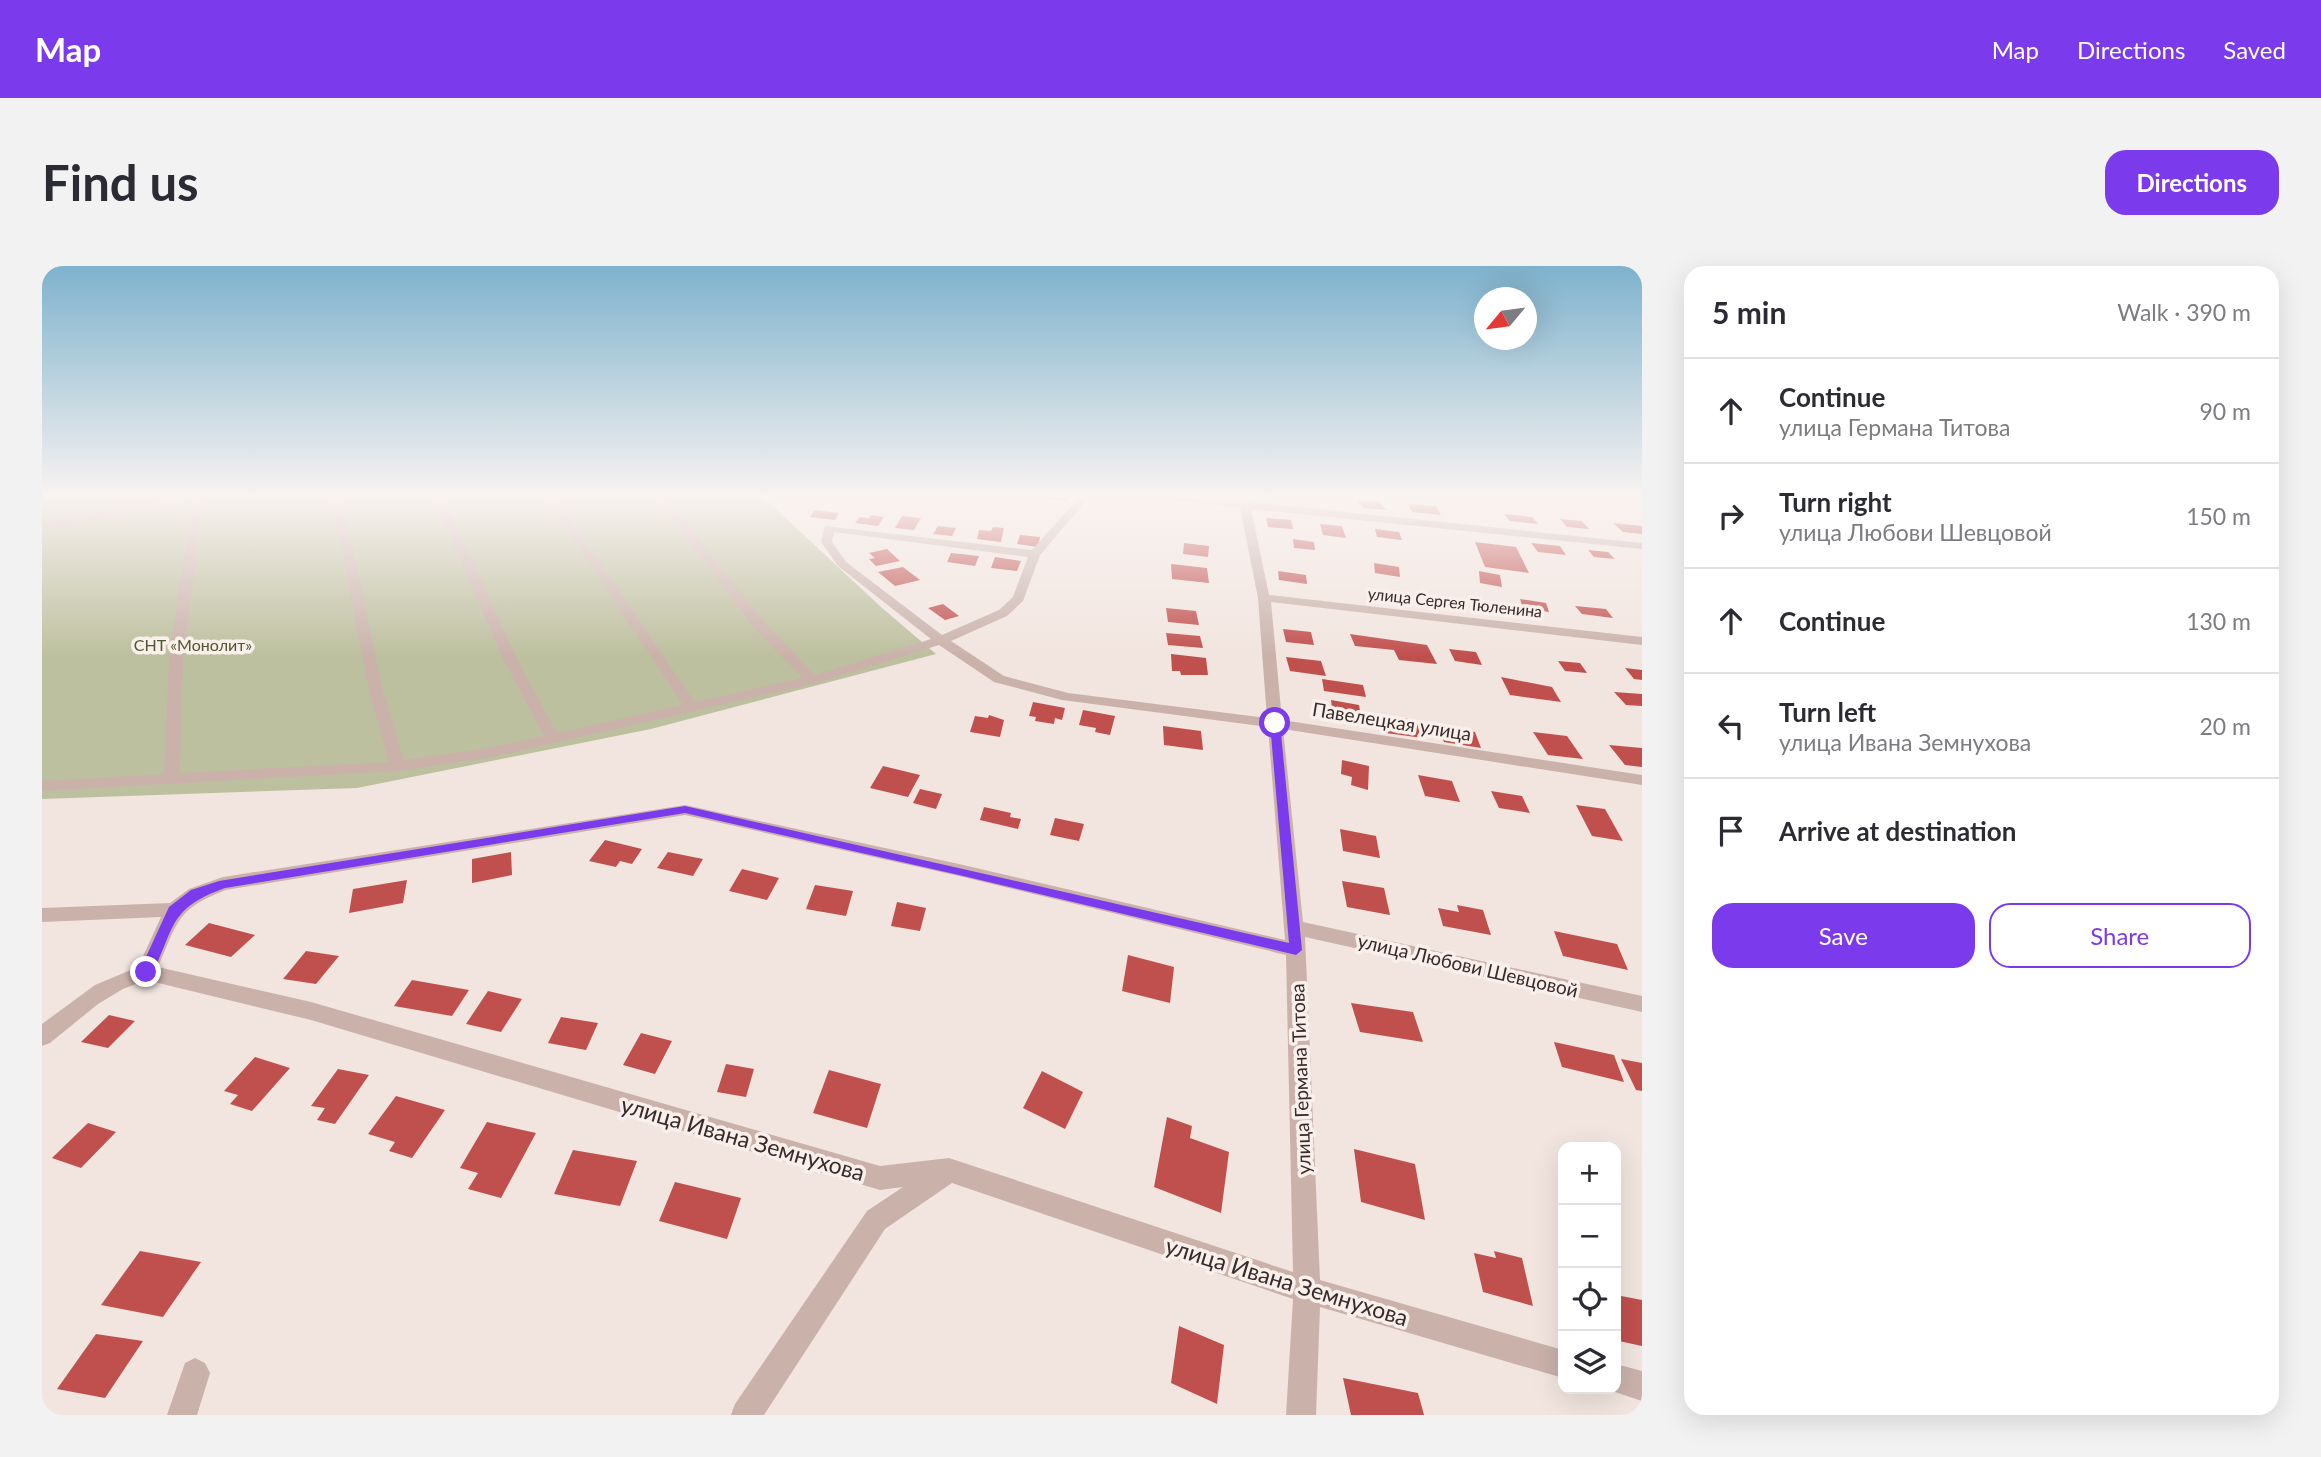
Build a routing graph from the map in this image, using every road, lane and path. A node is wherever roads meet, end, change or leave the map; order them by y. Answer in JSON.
{"nodes":[{"id":1,"x":191,"y":549,"type":"edge"},
{"id":2,"x":347,"y":549,"type":"edge"},
{"id":3,"x":461,"y":549,"type":"edge"},
{"id":4,"x":585,"y":549,"type":"edge"},
{"id":5,"x":700,"y":549,"type":"edge"},
{"id":6,"x":831,"y":549,"type":"edge"},
{"id":7,"x":992,"y":549,"type":"edge"},
{"id":8,"x":1040,"y":549,"type":"edge"},
{"id":9,"x":1254,"y":549,"type":"edge"},
{"id":10,"x":1035,"y":554,"type":"junction"},
{"id":11,"x":1264,"y":598,"type":"junction"},
{"id":12,"x":941,"y":640,"type":"junction"},
{"id":13,"x":1642,"y":641,"type":"edge"},
{"id":14,"x":812,"y":680,"type":"junction"},
{"id":15,"x":692,"y":708,"type":"junction"},
{"id":16,"x":1275,"y":723,"type":"junction"},
{"id":17,"x":553,"y":739,"type":"junction"},
{"id":18,"x":398,"y":766,"type":"junction"},
{"id":19,"x":172,"y":779,"type":"junction"},
{"id":20,"x":1642,"y":780,"type":"edge"},
{"id":21,"x":42,"y":786,"type":"edge"},
{"id":22,"x":174,"y":910,"type":"junction"},
{"id":23,"x":42,"y":915,"type":"edge"},
{"id":24,"x":1294,"y":927,"type":"junction"},
{"id":25,"x":1296,"y":950,"type":"junction"},
{"id":26,"x":146,"y":972,"type":"junction"},
{"id":27,"x":1642,"y":1004,"type":"edge"},
{"id":28,"x":42,"y":1037,"type":"edge"},
{"id":29,"x":949,"y":1170,"type":"junction"},
{"id":30,"x":1307,"y":1290,"type":"junction"},
{"id":31,"x":1558,"y":1363,"type":"edge"},
{"id":32,"x":195,"y":1373,"type":"dead end"},
{"id":33,"x":1621,"y":1381,"type":"edge"},
{"id":34,"x":1642,"y":1387,"type":"edge"},
{"id":35,"x":182,"y":1415,"type":"edge"},
{"id":36,"x":746,"y":1415,"type":"edge"},
{"id":37,"x":1301,"y":1415,"type":"edge"}],
"edges":[{"from":1,"to":19,"type":"street"},
{"from":2,"to":18,"type":"street"},
{"from":3,"to":17,"type":"street"},
{"from":4,"to":15,"type":"street"},
{"from":5,"to":14,"type":"street"},
{"from":6,"to":12,"type":"street","name":"Павелецкая улица"},
{"from":7,"to":10,"type":"street","name":"Павелецкая улица"},
{"from":8,"to":10,"type":"street"},
{"from":9,"to":11,"type":"street","name":"улица Германа Титова"},
{"from":10,"to":12,"type":"street"},
{"from":11,"to":13,"type":"street","name":"улица Сергея Тюленина"},
{"from":11,"to":16,"type":"street","name":"улица Германа Титова"},
{"from":12,"to":14,"type":"street"},
{"from":12,"to":16,"type":"street","name":"Павелецкая улица"},
{"from":14,"to":15,"type":"street"},
{"from":15,"to":17,"type":"street"},
{"from":16,"to":20,"type":"street","name":"Павелецкая улица"},
{"from":16,"to":24,"type":"street","name":"улица Германа Титова"},
{"from":17,"to":18,"type":"street"},
{"from":18,"to":19,"type":"street"},
{"from":19,"to":21,"type":"street"},
{"from":22,"to":23,"type":"street"},
{"from":22,"to":25,"type":"street"},
{"from":22,"to":26,"type":"street"},
{"from":24,"to":25,"type":"street","name":"улица Германа Титова"},
{"from":24,"to":27,"type":"street","name":"улица Любови Шевцовой"},
{"from":25,"to":30,"type":"street","name":"улица Германа Титова"},
{"from":26,"to":28,"type":"street"},
{"from":26,"to":29,"type":"street","name":"улица Ивана Земнухова"},
{"from":29,"to":30,"type":"street","name":"улица Ивана Земнухова"},
{"from":29,"to":36,"type":"street"},
{"from":30,"to":31,"type":"street","name":"улица Ивана Земнухова"},
{"from":30,"to":37,"type":"street","name":"улица Германа Титова"},
{"from":32,"to":35,"type":"street"},
{"from":33,"to":34,"type":"street"}]}
